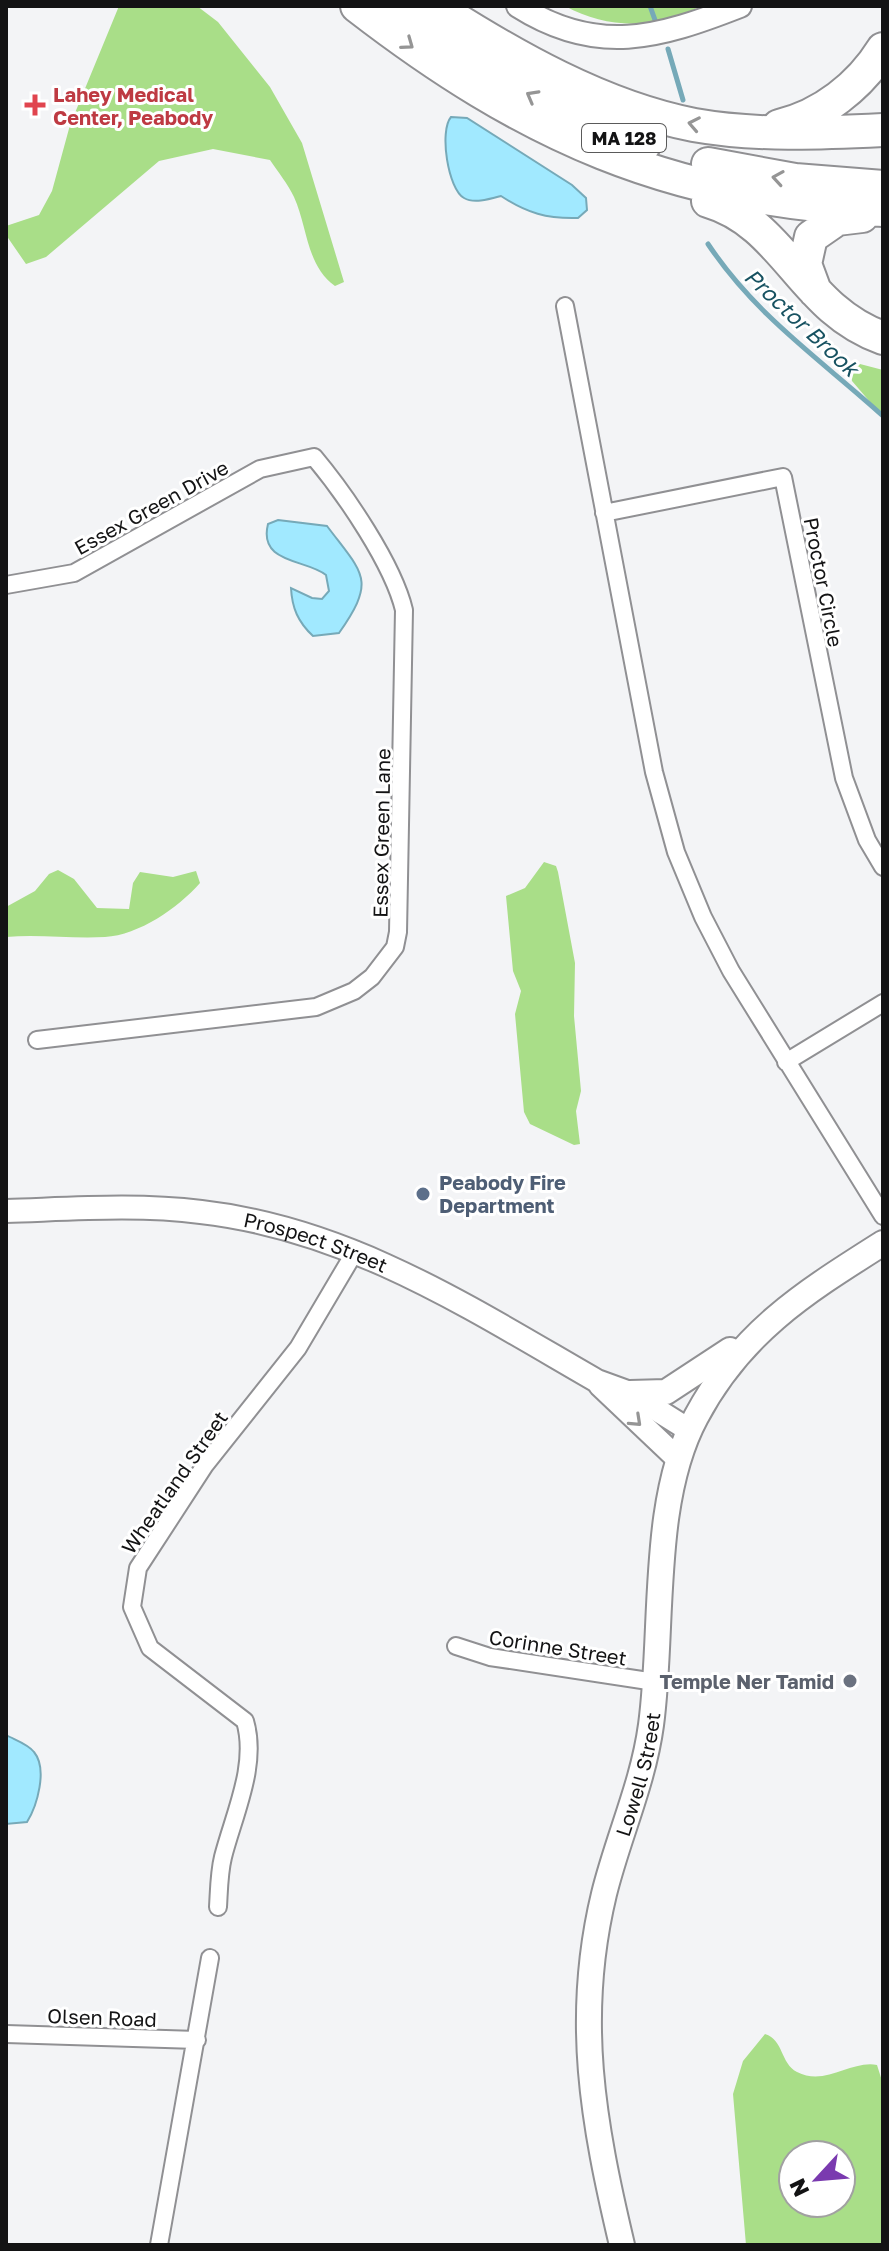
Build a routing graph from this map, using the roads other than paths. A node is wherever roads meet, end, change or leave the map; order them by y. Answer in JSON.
{"nodes":[{"id":1,"x":357,"y":6,"type":"edge"},
{"id":2,"x":396,"y":6,"type":"edge"},
{"id":3,"x":435,"y":6,"type":"edge"},
{"id":4,"x":518,"y":6,"type":"edge"},
{"id":5,"x":740,"y":6,"type":"edge"},
{"id":6,"x":883,"y":49,"type":"edge"},
{"id":7,"x":460,"y":81,"type":"junction"},
{"id":8,"x":883,"y":130,"type":"edge"},
{"id":9,"x":757,"y":131,"type":"junction"},
{"id":10,"x":883,"y":187,"type":"edge"},
{"id":11,"x":883,"y":212,"type":"edge"},
{"id":12,"x":816,"y":294,"type":"junction"},
{"id":13,"x":565,"y":306,"type":"dead end"},
{"id":14,"x":883,"y":338,"type":"edge"},
{"id":15,"x":314,"y":457,"type":"joint"},
{"id":16,"x":604,"y":513,"type":"junction"},
{"id":17,"x":6,"y":585,"type":"edge"},
{"id":18,"x":883,"y":867,"type":"edge"},
{"id":19,"x":883,"y":1003,"type":"edge"},
{"id":20,"x":37,"y":1040,"type":"dead end"},
{"id":21,"x":786,"y":1062,"type":"junction"},
{"id":22,"x":6,"y":1211,"type":"edge"},
{"id":23,"x":883,"y":1216,"type":"edge"},
{"id":24,"x":883,"y":1243,"type":"edge"},
{"id":25,"x":356,"y":1250,"type":"junction"},
{"id":26,"x":752,"y":1336,"type":"junction"},
{"id":27,"x":597,"y":1381,"type":"junction"},
{"id":28,"x":630,"y":1393,"type":"junction"},
{"id":29,"x":689,"y":1430,"type":"junction"},
{"id":30,"x":678,"y":1459,"type":"junction"},
{"id":31,"x":456,"y":1646,"type":"dead end"},
{"id":32,"x":655,"y":1682,"type":"junction"},
{"id":33,"x":218,"y":1907,"type":"dead end"},
{"id":34,"x":210,"y":1958,"type":"dead end"},
{"id":35,"x":6,"y":2034,"type":"edge"},
{"id":36,"x":197,"y":2040,"type":"junction"},
{"id":37,"x":159,"y":2245,"type":"edge"},
{"id":38,"x":622,"y":2245,"type":"edge"}],
"edges":[{"from":1,"to":7,"type":"highway","number":"MA 128","one_way":true},
{"from":10,"to":2,"type":"highway","number":"MA 128","one_way":true},
{"from":9,"to":3,"type":"highway","one_way":true},
{"from":4,"to":5,"type":"street"},
{"from":6,"to":9,"type":"highway"},
{"from":7,"to":11,"type":"highway","number":"MA 128"},
{"from":7,"to":12,"type":"highway"},
{"from":8,"to":9,"type":"highway"},
{"from":11,"to":12,"type":"highway"},
{"from":12,"to":14,"type":"highway"},
{"from":13,"to":16,"type":"street"},
{"from":15,"to":17,"type":"street","name":"Essex Green Drive"},
{"from":15,"to":20,"type":"street","name":"Essex Green Lane"},
{"from":16,"to":18,"type":"street","name":"Proctor Circle"},
{"from":16,"to":21,"type":"street"},
{"from":19,"to":21,"type":"street"},
{"from":21,"to":23,"type":"street"},
{"from":22,"to":25,"type":"street","name":"Prospect Street"},
{"from":24,"to":26,"type":"main road","name":"Lowell Street"},
{"from":25,"to":27,"type":"street","name":"Prospect Street"},
{"from":25,"to":33,"type":"street","name":"Wheatland Street"},
{"from":26,"to":28,"type":"main road"},
{"from":26,"to":29,"type":"main road","name":"Lowell Street"},
{"from":27,"to":28,"type":"street","name":"Prospect Street"},
{"from":27,"to":30,"type":"street","name":"Prospect Street","one_way":true},
{"from":28,"to":29,"type":"street","name":"Prospect Street"},
{"from":29,"to":30,"type":"main road","name":"Lowell Street"},
{"from":30,"to":32,"type":"main road","name":"Lowell Street"},
{"from":31,"to":32,"type":"street","name":"Corinne Street"},
{"from":32,"to":38,"type":"main road","name":"Lowell Street"},
{"from":34,"to":36,"type":"street"},
{"from":35,"to":36,"type":"street","name":"Olsen Road"},
{"from":36,"to":37,"type":"street"}]}
